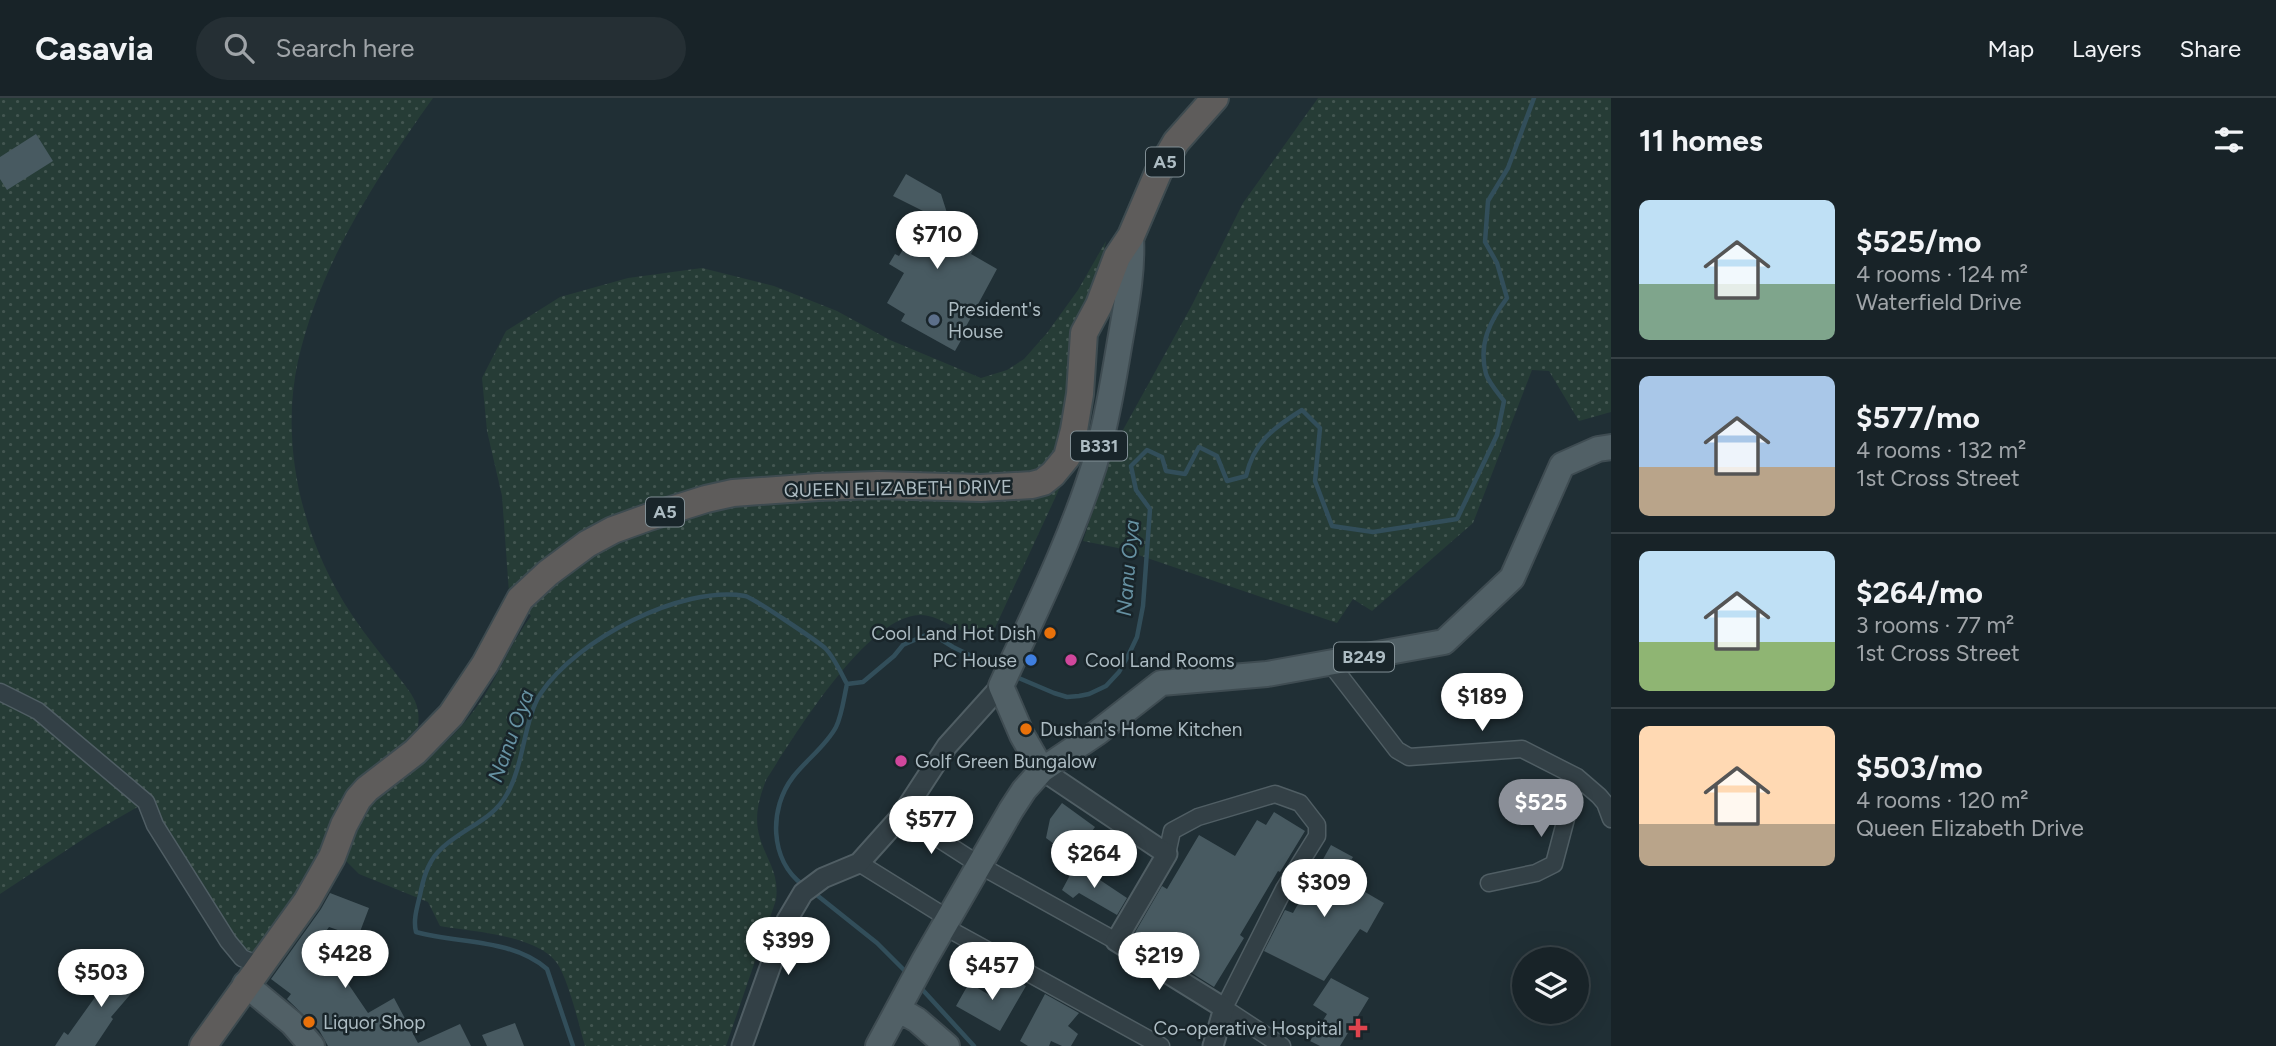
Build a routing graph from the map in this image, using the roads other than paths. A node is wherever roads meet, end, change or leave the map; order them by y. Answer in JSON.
{"nodes":[{"id":1,"x":1215,"y":98,"type":"edge"},
{"id":2,"x":1131,"y":236,"type":"junction"},
{"id":3,"x":1611,"y":447,"type":"edge"},
{"id":4,"x":1330,"y":663,"type":"junction"},
{"id":5,"x":1002,"y":684,"type":"junction"},
{"id":6,"x":0,"y":691,"type":"edge"},
{"id":7,"x":1042,"y":770,"type":"junction"},
{"id":8,"x":1577,"y":777,"type":"junction"},
{"id":9,"x":902,"y":814,"type":"junction"},
{"id":10,"x":1611,"y":819,"type":"edge"},
{"id":11,"x":1167,"y":855,"type":"junction"},
{"id":12,"x":859,"y":863,"type":"junction"},
{"id":13,"x":981,"y":866,"type":"junction"},
{"id":14,"x":1489,"y":883,"type":"dead end"},
{"id":15,"x":947,"y":923,"type":"junction"},
{"id":16,"x":1116,"y":941,"type":"junction"},
{"id":17,"x":252,"y":975,"type":"junction"},
{"id":18,"x":901,"y":1003,"type":"junction"},
{"id":19,"x":1224,"y":1008,"type":"junction"},
{"id":20,"x":203,"y":1046,"type":"edge"},
{"id":21,"x":312,"y":1046,"type":"edge"},
{"id":22,"x":742,"y":1046,"type":"edge"},
{"id":23,"x":878,"y":1046,"type":"edge"},
{"id":24,"x":947,"y":1046,"type":"edge"},
{"id":25,"x":1161,"y":1046,"type":"edge"},
{"id":26,"x":1213,"y":1046,"type":"edge"},
{"id":27,"x":1282,"y":1046,"type":"edge"}],
"edges":[{"from":1,"to":2,"type":"highway","number":"A5"},
{"from":2,"to":5,"type":"main road","number":"B331"},
{"from":2,"to":17,"type":"highway","name":"QUEEN ELIZABETH DRIVE","number":"A5"},
{"from":3,"to":4,"type":"main road","number":"B249"},
{"from":4,"to":7,"type":"main road","number":"B249"},
{"from":4,"to":8,"type":"street"},
{"from":5,"to":7,"type":"main road"},
{"from":5,"to":9,"type":"street"},
{"from":6,"to":17,"type":"street"},
{"from":7,"to":11,"type":"street"},
{"from":7,"to":13,"type":"main road"},
{"from":8,"to":10,"type":"street"},
{"from":8,"to":14,"type":"street"},
{"from":9,"to":12,"type":"street"},
{"from":9,"to":13,"type":"street"},
{"from":11,"to":16,"type":"street"},
{"from":11,"to":19,"type":"street"},
{"from":12,"to":15,"type":"street"},
{"from":12,"to":22,"type":"street"},
{"from":13,"to":15,"type":"main road"},
{"from":13,"to":16,"type":"street"},
{"from":15,"to":18,"type":"main road"},
{"from":15,"to":25,"type":"street"},
{"from":16,"to":19,"type":"street"},
{"from":17,"to":20,"type":"highway","name":"QUEEN ELIZABETH DRIVE","number":"A5"},
{"from":17,"to":21,"type":"main road"},
{"from":18,"to":23,"type":"main road"},
{"from":18,"to":24,"type":"main road"},
{"from":19,"to":26,"type":"street"},
{"from":19,"to":27,"type":"street"}]}
